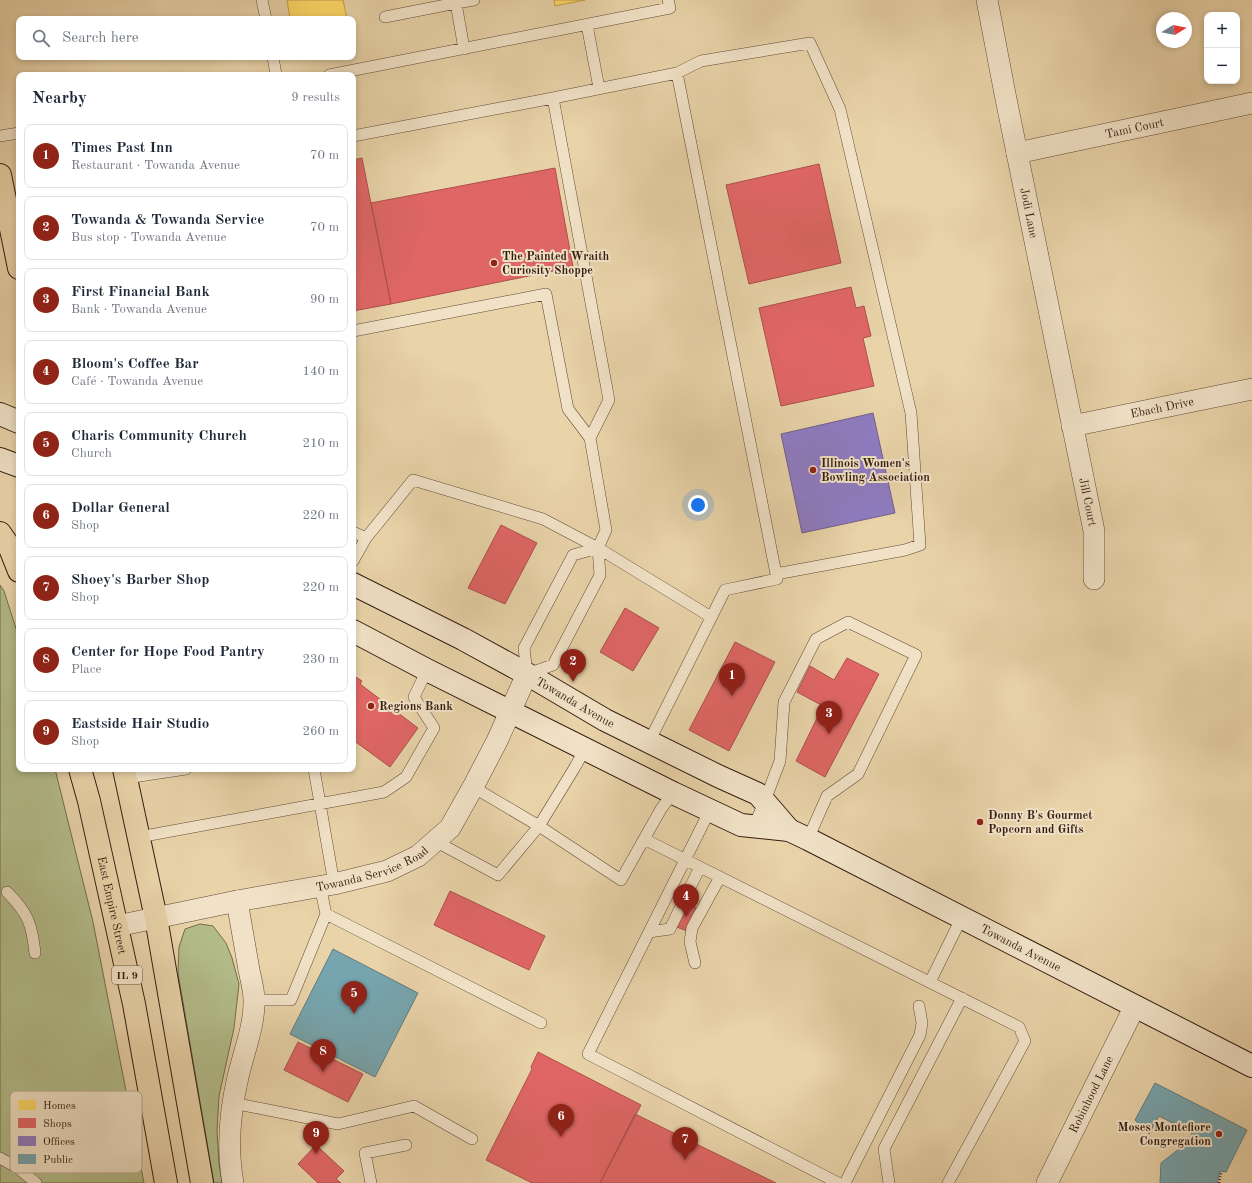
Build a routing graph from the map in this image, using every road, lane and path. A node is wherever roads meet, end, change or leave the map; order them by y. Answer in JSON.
{"nodes":[{"id":1,"x":262,"y":0,"type":"edge"},
{"id":2,"x":474,"y":0,"type":"edge"},
{"id":3,"x":668,"y":0,"type":"edge"},
{"id":4,"x":987,"y":0,"type":"edge"},
{"id":5,"x":456,"y":3,"type":"junction"},
{"id":6,"x":265,"y":16,"type":"edge"},
{"id":7,"x":385,"y":17,"type":"dead end"},
{"id":8,"x":588,"y":24,"type":"junction"},
{"id":9,"x":464,"y":49,"type":"junction"},
{"id":10,"x":274,"y":60,"type":"edge"},
{"id":11,"x":276,"y":72,"type":"edge"},
{"id":12,"x":345,"y":72,"type":"edge"},
{"id":13,"x":677,"y":73,"type":"junction"},
{"id":14,"x":599,"y":88,"type":"junction"},
{"id":15,"x":553,"y":98,"type":"junction"},
{"id":16,"x":1252,"y":103,"type":"edge"},
{"id":17,"x":16,"y":133,"type":"edge"},
{"id":18,"x":356,"y":135,"type":"edge"},
{"id":19,"x":0,"y":136,"type":"edge"},
{"id":20,"x":1017,"y":153,"type":"junction"},
{"id":21,"x":0,"y":175,"type":"edge"},
{"id":22,"x":14,"y":216,"type":"edge"},
{"id":23,"x":16,"y":237,"type":"edge"},
{"id":24,"x":356,"y":330,"type":"edge"},
{"id":25,"x":1252,"y":389,"type":"edge"},
{"id":26,"x":0,"y":414,"type":"edge"},
{"id":27,"x":16,"y":421,"type":"edge"},
{"id":28,"x":1072,"y":426,"type":"junction"},
{"id":29,"x":590,"y":438,"type":"junction"},
{"id":30,"x":0,"y":460,"type":"edge"},
{"id":31,"x":16,"y":465,"type":"edge"},
{"id":32,"x":0,"y":533,"type":"edge"},
{"id":33,"x":356,"y":533,"type":"edge"},
{"id":34,"x":366,"y":538,"type":"junction"},
{"id":35,"x":598,"y":548,"type":"junction"},
{"id":36,"x":356,"y":556,"type":"edge"},
{"id":37,"x":16,"y":564,"type":"edge"},
{"id":38,"x":776,"y":574,"type":"junction"},
{"id":39,"x":1094,"y":579,"type":"dead end"},
{"id":40,"x":356,"y":586,"type":"edge"},
{"id":41,"x":711,"y":617,"type":"junction"},
{"id":42,"x":356,"y":633,"type":"edge"},
{"id":43,"x":427,"y":670,"type":"junction"},
{"id":44,"x":527,"y":674,"type":"junction"},
{"id":45,"x":510,"y":711,"type":"junction"},
{"id":46,"x":649,"y":742,"type":"junction"},
{"id":47,"x":585,"y":749,"type":"junction"},
{"id":48,"x":81,"y":772,"type":"edge"},
{"id":49,"x":149,"y":772,"type":"edge"},
{"id":50,"x":314,"y":772,"type":"edge"},
{"id":51,"x":125,"y":774,"type":"edge"},
{"id":52,"x":473,"y":787,"type":"junction"},
{"id":53,"x":673,"y":793,"type":"junction"},
{"id":54,"x":764,"y":803,"type":"junction"},
{"id":55,"x":319,"y":804,"type":"junction"},
{"id":56,"x":710,"y":810,"type":"junction"},
{"id":57,"x":539,"y":826,"type":"junction"},
{"id":58,"x":754,"y":826,"type":"junction"},
{"id":59,"x":799,"y":834,"type":"junction"},
{"id":60,"x":139,"y":837,"type":"junction"},
{"id":61,"x":644,"y":839,"type":"junction"},
{"id":62,"x":435,"y":841,"type":"junction"},
{"id":63,"x":685,"y":859,"type":"junction"},
{"id":64,"x":700,"y":867,"type":"junction"},
{"id":65,"x":720,"y":877,"type":"junction"},
{"id":66,"x":327,"y":885,"type":"junction"},
{"id":67,"x":7,"y":892,"type":"dead end"},
{"id":68,"x":237,"y":901,"type":"junction"},
{"id":69,"x":326,"y":914,"type":"junction"},
{"id":70,"x":962,"y":917,"type":"junction"},
{"id":71,"x":156,"y":918,"type":"junction"},
{"id":72,"x":117,"y":926,"type":"junction"},
{"id":73,"x":649,"y":932,"type":"junction"},
{"id":74,"x":35,"y":953,"type":"dead end"},
{"id":75,"x":695,"y":963,"type":"dead end"},
{"id":76,"x":930,"y":982,"type":"junction"},
{"id":77,"x":962,"y":998,"type":"junction"},
{"id":78,"x":254,"y":1000,"type":"junction"},
{"id":79,"x":919,"y":1006,"type":"dead end"},
{"id":80,"x":1136,"y":1006,"type":"junction"},
{"id":81,"x":541,"y":1022,"type":"dead end"},
{"id":82,"x":1252,"y":1066,"type":"edge"},
{"id":83,"x":233,"y":1103,"type":"junction"},
{"id":84,"x":472,"y":1139,"type":"dead end"},
{"id":85,"x":406,"y":1145,"type":"dead end"},
{"id":86,"x":0,"y":1158,"type":"edge"},
{"id":87,"x":10,"y":1162,"type":"edge"},
{"id":88,"x":25,"y":1173,"type":"edge"},
{"id":89,"x":1221,"y":1173,"type":"dead end"},
{"id":90,"x":36,"y":1183,"type":"edge"},
{"id":91,"x":166,"y":1183,"type":"edge"},
{"id":92,"x":202,"y":1183,"type":"edge"},
{"id":93,"x":233,"y":1183,"type":"edge"},
{"id":94,"x":371,"y":1183,"type":"edge"},
{"id":95,"x":838,"y":1183,"type":"edge"},
{"id":96,"x":845,"y":1183,"type":"edge"},
{"id":97,"x":889,"y":1183,"type":"edge"},
{"id":98,"x":948,"y":1183,"type":"edge"},
{"id":99,"x":1047,"y":1183,"type":"edge"},
{"id":100,"x":1219,"y":1183,"type":"edge"}],
"edges":[{"from":1,"to":6,"type":"lane"},
{"from":2,"to":5,"type":"lane"},
{"from":3,"to":8,"type":"lane"},
{"from":4,"to":20,"type":"street","name":"Jodi Lane"},
{"from":5,"to":7,"type":"lane"},
{"from":5,"to":9,"type":"lane"},
{"from":8,"to":9,"type":"lane"},
{"from":8,"to":14,"type":"lane"},
{"from":9,"to":12,"type":"lane"},
{"from":10,"to":11,"type":"lane"},
{"from":13,"to":14,"type":"lane"},
{"from":13,"to":38,"type":"lane"},
{"from":13,"to":38,"type":"lane"},
{"from":14,"to":15,"type":"lane"},
{"from":15,"to":18,"type":"lane"},
{"from":15,"to":29,"type":"lane"},
{"from":16,"to":20,"type":"street","name":"Tami Court"},
{"from":17,"to":19,"type":"lane"},
{"from":20,"to":28,"type":"street","name":"Jodi Lane"},
{"from":21,"to":22,"type":"main road"},
{"from":22,"to":23,"type":"main road"},
{"from":24,"to":29,"type":"lane"},
{"from":25,"to":28,"type":"street","name":"Ebach Drive"},
{"from":26,"to":27,"type":"main road"},
{"from":28,"to":39,"type":"street","name":"Jill Court"},
{"from":29,"to":35,"type":"lane"},
{"from":30,"to":31,"type":"main road"},
{"from":32,"to":37,"type":"main road"},
{"from":33,"to":34,"type":"lane"},
{"from":34,"to":35,"type":"lane"},
{"from":34,"to":36,"type":"lane"},
{"from":35,"to":41,"type":"lane"},
{"from":35,"to":44,"type":"lane"},
{"from":35,"to":44,"type":"lane"},
{"from":38,"to":41,"type":"lane"},
{"from":40,"to":44,"type":"main road","name":"Towanda Avenue"},
{"from":41,"to":46,"type":"lane"},
{"from":42,"to":43,"type":"main road","name":"Towanda Avenue"},
{"from":43,"to":45,"type":"main road","name":"Towanda Avenue"},
{"from":43,"to":55,"type":"lane"},
{"from":44,"to":45,"type":"street","name":"Towanda Service Road"},
{"from":44,"to":46,"type":"main road","name":"Towanda Avenue"},
{"from":45,"to":47,"type":"main road","name":"Towanda Avenue"},
{"from":45,"to":52,"type":"street","name":"Towanda Service Road"},
{"from":46,"to":54,"type":"main road","name":"Towanda Avenue"},
{"from":47,"to":53,"type":"main road","name":"Towanda Avenue"},
{"from":47,"to":57,"type":"lane"},
{"from":48,"to":72,"type":"main road","name":"East Empire Street","number":"IL 9"},
{"from":49,"to":51,"type":"lane"},
{"from":50,"to":55,"type":"lane"},
{"from":51,"to":60,"type":"main road"},
{"from":52,"to":57,"type":"lane"},
{"from":52,"to":62,"type":"street","name":"Towanda Service Road"},
{"from":53,"to":56,"type":"main road","name":"Towanda Avenue"},
{"from":53,"to":61,"type":"lane"},
{"from":54,"to":58,"type":"lane"},
{"from":54,"to":59,"type":"main road","name":"Towanda Avenue"},
{"from":54,"to":59,"type":"lane"},
{"from":55,"to":60,"type":"lane"},
{"from":55,"to":66,"type":"lane"},
{"from":56,"to":58,"type":"main road","name":"Towanda Avenue"},
{"from":56,"to":63,"type":"lane"},
{"from":57,"to":61,"type":"lane"},
{"from":57,"to":62,"type":"lane"},
{"from":58,"to":59,"type":"main road","name":"Towanda Avenue"},
{"from":59,"to":70,"type":"main road","name":"Towanda Avenue"},
{"from":60,"to":71,"type":"main road"},
{"from":61,"to":63,"type":"lane"},
{"from":62,"to":66,"type":"street","name":"Towanda Service Road"},
{"from":63,"to":64,"type":"lane"},
{"from":63,"to":73,"type":"lane"},
{"from":64,"to":65,"type":"lane"},
{"from":64,"to":73,"type":"lane"},
{"from":65,"to":75,"type":"lane"},
{"from":65,"to":76,"type":"lane"},
{"from":66,"to":68,"type":"street","name":"Towanda Service Road"},
{"from":66,"to":69,"type":"lane"},
{"from":67,"to":74,"type":"lane"},
{"from":68,"to":71,"type":"street","name":"Towanda Service Road"},
{"from":68,"to":78,"type":"street"},
{"from":69,"to":78,"type":"lane"},
{"from":69,"to":81,"type":"lane"},
{"from":70,"to":76,"type":"lane"},
{"from":70,"to":80,"type":"main road","name":"Towanda Avenue"},
{"from":71,"to":72,"type":"street","name":"Towanda Service Road"},
{"from":71,"to":92,"type":"main road"},
{"from":72,"to":91,"type":"main road","name":"East Empire Street","number":"IL 9"},
{"from":73,"to":95,"type":"lane"},
{"from":76,"to":77,"type":"lane"},
{"from":77,"to":97,"type":"lane"},
{"from":77,"to":98,"type":"lane"},
{"from":78,"to":83,"type":"street"},
{"from":79,"to":96,"type":"lane"},
{"from":80,"to":82,"type":"main road","name":"Towanda Avenue"},
{"from":80,"to":99,"type":"street","name":"Robinhood Lane"},
{"from":83,"to":84,"type":"lane"},
{"from":83,"to":93,"type":"street"},
{"from":85,"to":94,"type":"lane"},
{"from":86,"to":87,"type":"lane"},
{"from":88,"to":90,"type":"lane"},
{"from":89,"to":100,"type":"path"}]}
